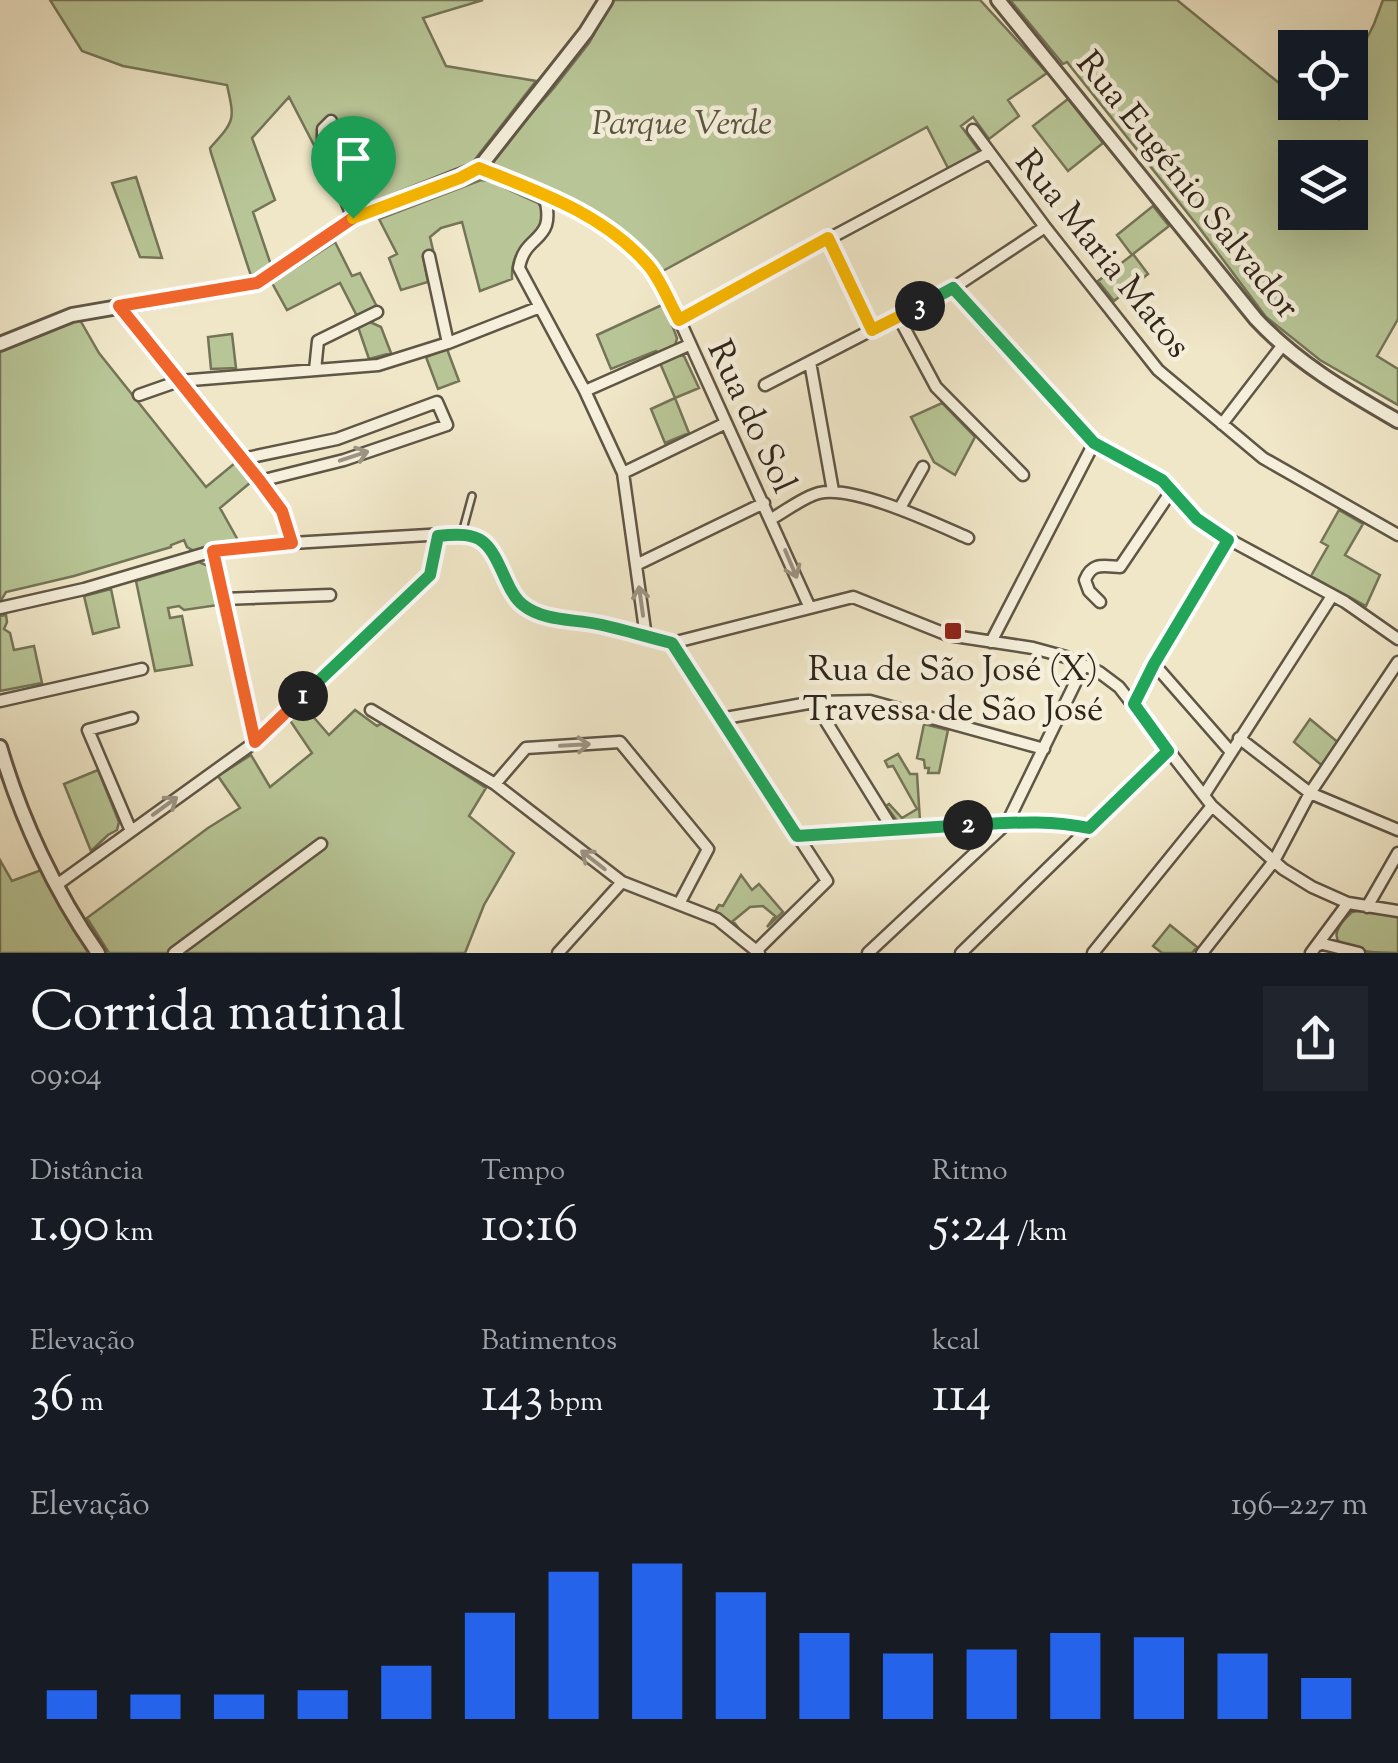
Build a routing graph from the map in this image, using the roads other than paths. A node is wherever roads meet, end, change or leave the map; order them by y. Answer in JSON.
{"nodes":[{"id":1,"x":606,"y":0,"type":"edge"},
{"id":2,"x":998,"y":0,"type":"edge"},
{"id":3,"x":331,"y":120,"type":"dead end"},
{"id":4,"x":974,"y":130,"type":"dead end"},
{"id":5,"x":989,"y":153,"type":"junction"},
{"id":6,"x":479,"y":168,"type":"junction"},
{"id":7,"x":544,"y":194,"type":"junction"},
{"id":8,"x":353,"y":218,"type":"junction"},
{"id":9,"x":1046,"y":227,"type":"junction"},
{"id":10,"x":828,"y":238,"type":"junction"},
{"id":11,"x":429,"y":256,"type":"dead end"},
{"id":12,"x":953,"y":288,"type":"junction"},
{"id":13,"x":119,"y":306,"type":"junction"},
{"id":14,"x":540,"y":307,"type":"junction"},
{"id":15,"x":378,"y":312,"type":"dead end"},
{"id":16,"x":899,"y":318,"type":"junction"},
{"id":17,"x":679,"y":320,"type":"junction"},
{"id":18,"x":872,"y":330,"type":"junction"},
{"id":19,"x":0,"y":344,"type":"edge"},
{"id":20,"x":448,"y":344,"type":"junction"},
{"id":21,"x":689,"y":345,"type":"junction"},
{"id":22,"x":1282,"y":346,"type":"junction"},
{"id":23,"x":810,"y":362,"type":"junction"},
{"id":24,"x":315,"y":370,"type":"junction"},
{"id":25,"x":179,"y":380,"type":"junction"},
{"id":26,"x":765,"y":385,"type":"dead end"},
{"id":27,"x":585,"y":391,"type":"junction"},
{"id":28,"x":138,"y":394,"type":"dead end"},
{"id":29,"x":1398,"y":422,"type":"edge"},
{"id":30,"x":726,"y":423,"type":"junction"},
{"id":31,"x":1222,"y":424,"type":"junction"},
{"id":32,"x":1094,"y":443,"type":"junction"},
{"id":33,"x":242,"y":459,"type":"junction"},
{"id":34,"x":923,"y":467,"type":"dead end"},
{"id":35,"x":623,"y":472,"type":"junction"},
{"id":36,"x":1023,"y":476,"type":"dead end"},
{"id":37,"x":260,"y":481,"type":"junction"},
{"id":38,"x":833,"y":490,"type":"junction"},
{"id":39,"x":1172,"y":490,"type":"junction"},
{"id":40,"x":472,"y":496,"type":"dead end"},
{"id":41,"x":764,"y":503,"type":"junction"},
{"id":42,"x":900,"y":508,"type":"junction"},
{"id":43,"x":771,"y":520,"type":"junction"},
{"id":44,"x":462,"y":533,"type":"junction"},
{"id":45,"x":1398,"y":535,"type":"edge"},
{"id":46,"x":438,"y":536,"type":"junction"},
{"id":47,"x":968,"y":538,"type":"dead end"},
{"id":48,"x":1228,"y":540,"type":"junction"},
{"id":49,"x":292,"y":543,"type":"junction"},
{"id":50,"x":213,"y":551,"type":"junction"},
{"id":51,"x":636,"y":566,"type":"junction"},
{"id":52,"x":330,"y":596,"type":"dead end"},
{"id":53,"x":1332,"y":596,"type":"junction"},
{"id":54,"x":224,"y":599,"type":"junction"},
{"id":55,"x":1100,"y":602,"type":"dead end"},
{"id":56,"x":0,"y":608,"type":"edge"},
{"id":57,"x":810,"y":608,"type":"junction"},
{"id":58,"x":646,"y":637,"type":"junction"},
{"id":59,"x":1398,"y":639,"type":"edge"},
{"id":60,"x":992,"y":642,"type":"junction"},
{"id":61,"x":672,"y":643,"type":"junction"},
{"id":62,"x":1398,"y":662,"type":"edge"},
{"id":63,"x":1154,"y":664,"type":"junction"},
{"id":64,"x":1084,"y":665,"type":"junction"},
{"id":65,"x":142,"y":669,"type":"dead end"},
{"id":66,"x":0,"y":701,"type":"edge"},
{"id":67,"x":814,"y":702,"type":"junction"},
{"id":68,"x":1134,"y":704,"type":"junction"},
{"id":69,"x":370,"y":710,"type":"dead end"},
{"id":70,"x":132,"y":718,"type":"dead end"},
{"id":71,"x":720,"y":719,"type":"junction"},
{"id":72,"x":1240,"y":738,"type":"junction"},
{"id":73,"x":255,"y":742,"type":"junction"},
{"id":74,"x":0,"y":747,"type":"edge"},
{"id":75,"x":1044,"y":748,"type":"junction"},
{"id":76,"x":1168,"y":751,"type":"junction"},
{"id":77,"x":1231,"y":752,"type":"junction"},
{"id":78,"x":495,"y":784,"type":"junction"},
{"id":79,"x":1310,"y":793,"type":"junction"},
{"id":80,"x":1204,"y":795,"type":"junction"},
{"id":81,"x":1212,"y":806,"type":"junction"},
{"id":82,"x":1007,"y":823,"type":"junction"},
{"id":83,"x":892,"y":828,"type":"junction"},
{"id":84,"x":1089,"y":828,"type":"junction"},
{"id":85,"x":1398,"y":830,"type":"edge"},
{"id":86,"x":131,"y":831,"type":"junction"},
{"id":87,"x":797,"y":836,"type":"junction"},
{"id":88,"x":322,"y":844,"type":"dead end"},
{"id":89,"x":1398,"y":853,"type":"edge"},
{"id":90,"x":1274,"y":861,"type":"junction"},
{"id":91,"x":622,"y":882,"type":"junction"},
{"id":92,"x":58,"y":884,"type":"junction"},
{"id":93,"x":1348,"y":902,"type":"junction"},
{"id":94,"x":679,"y":904,"type":"junction"},
{"id":95,"x":1367,"y":907,"type":"junction"},
{"id":96,"x":1398,"y":911,"type":"edge"},
{"id":97,"x":1316,"y":950,"type":"edge"},
{"id":98,"x":757,"y":952,"type":"edge"},
{"id":99,"x":98,"y":953,"type":"edge"},
{"id":100,"x":174,"y":953,"type":"edge"},
{"id":101,"x":558,"y":953,"type":"edge"},
{"id":102,"x":868,"y":953,"type":"edge"},
{"id":103,"x":961,"y":953,"type":"edge"},
{"id":104,"x":1093,"y":953,"type":"edge"},
{"id":105,"x":1202,"y":953,"type":"edge"},
{"id":106,"x":1359,"y":953,"type":"edge"}],
"edges":[{"from":1,"to":6,"type":"street"},
{"from":2,"to":22,"type":"street","name":"Rua Eugénio Salvador"},
{"from":3,"to":8,"type":"street"},
{"from":4,"to":5,"type":"street","name":"Rua Maria Matos"},
{"from":5,"to":9,"type":"street","name":"Rua Maria Matos"},
{"from":5,"to":10,"type":"street"},
{"from":6,"to":7,"type":"street","name":"Rua do Sol"},
{"from":6,"to":8,"type":"street"},
{"from":7,"to":14,"type":"street"},
{"from":7,"to":17,"type":"street","name":"Rua do Sol"},
{"from":8,"to":13,"type":"street"},
{"from":9,"to":12,"type":"street"},
{"from":9,"to":31,"type":"street","name":"Rua Maria Matos"},
{"from":10,"to":17,"type":"street"},
{"from":10,"to":18,"type":"street"},
{"from":11,"to":20,"type":"street"},
{"from":12,"to":16,"type":"street"},
{"from":12,"to":32,"type":"street"},
{"from":13,"to":19,"type":"street"},
{"from":13,"to":25,"type":"street"},
{"from":14,"to":20,"type":"street"},
{"from":14,"to":27,"type":"street"},
{"from":15,"to":24,"type":"street"},
{"from":16,"to":18,"type":"street"},
{"from":16,"to":36,"type":"street"},
{"from":17,"to":21,"type":"street","name":"Rua do Sol"},
{"from":18,"to":23,"type":"street"},
{"from":20,"to":24,"type":"street"},
{"from":21,"to":27,"type":"street"},
{"from":21,"to":30,"type":"street","name":"Rua do Sol"},
{"from":22,"to":29,"type":"street","name":"Rua Eugénio Salvador"},
{"from":22,"to":31,"type":"street"},
{"from":23,"to":26,"type":"street"},
{"from":23,"to":38,"type":"street"},
{"from":24,"to":25,"type":"street"},
{"from":25,"to":28,"type":"street"},
{"from":25,"to":33,"type":"street"},
{"from":27,"to":35,"type":"street"},
{"from":30,"to":35,"type":"street"},
{"from":30,"to":41,"type":"street","name":"Rua do Sol"},
{"from":31,"to":45,"type":"street","name":"Rua Maria Matos"},
{"from":32,"to":39,"type":"street"},
{"from":32,"to":60,"type":"street"},
{"from":33,"to":37,"type":"street"},
{"from":37,"to":33,"type":"street","one_way":true},
{"from":34,"to":42,"type":"street"},
{"from":35,"to":51,"type":"street"},
{"from":37,"to":49,"type":"street"},
{"from":38,"to":42,"type":"street"},
{"from":38,"to":43,"type":"street"},
{"from":39,"to":48,"type":"street"},
{"from":39,"to":55,"type":"street"},
{"from":40,"to":44,"type":"lane"},
{"from":41,"to":43,"type":"street","name":"Rua do Sol"},
{"from":41,"to":51,"type":"street"},
{"from":42,"to":47,"type":"street"},
{"from":43,"to":57,"type":"street","name":"Rua do Sol","one_way":true},
{"from":44,"to":46,"type":"street"},
{"from":44,"to":58,"type":"street"},
{"from":46,"to":49,"type":"street"},
{"from":46,"to":73,"type":"street"},
{"from":48,"to":53,"type":"street"},
{"from":48,"to":63,"type":"street"},
{"from":49,"to":50,"type":"street"},
{"from":50,"to":54,"type":"street"},
{"from":50,"to":56,"type":"street"},
{"from":58,"to":51,"type":"street","one_way":true},
{"from":52,"to":54,"type":"street"},
{"from":53,"to":59,"type":"street"},
{"from":53,"to":72,"type":"street"},
{"from":54,"to":73,"type":"street"},
{"from":57,"to":60,"type":"street"},
{"from":57,"to":61,"type":"street"},
{"from":58,"to":61,"type":"street"},
{"from":60,"to":64,"type":"street"},
{"from":61,"to":71,"type":"street"},
{"from":62,"to":79,"type":"street"},
{"from":63,"to":68,"type":"street"},
{"from":63,"to":77,"type":"street"},
{"from":64,"to":68,"type":"street"},
{"from":64,"to":75,"type":"street"},
{"from":65,"to":66,"type":"street"},
{"from":67,"to":71,"type":"street"},
{"from":67,"to":75,"type":"street"},
{"from":67,"to":83,"type":"street"},
{"from":68,"to":76,"type":"street"},
{"from":69,"to":78,"type":"street"},
{"from":70,"to":86,"type":"street"},
{"from":71,"to":87,"type":"street"},
{"from":72,"to":77,"type":"street"},
{"from":72,"to":79,"type":"street"},
{"from":86,"to":73,"type":"street","one_way":true},
{"from":74,"to":92,"type":"street"},
{"from":75,"to":82,"type":"street"},
{"from":76,"to":80,"type":"street"},
{"from":76,"to":84,"type":"street"},
{"from":77,"to":80,"type":"street"},
{"from":91,"to":78,"type":"street","one_way":true},
{"from":78,"to":94,"type":"street","one_way":true},
{"from":79,"to":85,"type":"street"},
{"from":79,"to":90,"type":"street"},
{"from":80,"to":81,"type":"street"},
{"from":81,"to":90,"type":"street"},
{"from":81,"to":104,"type":"street"},
{"from":82,"to":83,"type":"street"},
{"from":82,"to":84,"type":"street"},
{"from":82,"to":102,"type":"street"},
{"from":83,"to":87,"type":"street"},
{"from":84,"to":103,"type":"street"},
{"from":86,"to":92,"type":"street"},
{"from":87,"to":98,"type":"street"},
{"from":88,"to":100,"type":"street"},
{"from":89,"to":95,"type":"street"},
{"from":90,"to":93,"type":"street"},
{"from":90,"to":105,"type":"street"},
{"from":91,"to":94,"type":"street"},
{"from":91,"to":101,"type":"street"},
{"from":92,"to":99,"type":"street"},
{"from":93,"to":95,"type":"street"},
{"from":93,"to":97,"type":"street"},
{"from":94,"to":98,"type":"street"},
{"from":95,"to":96,"type":"street"},
{"from":97,"to":106,"type":"street"}]}
